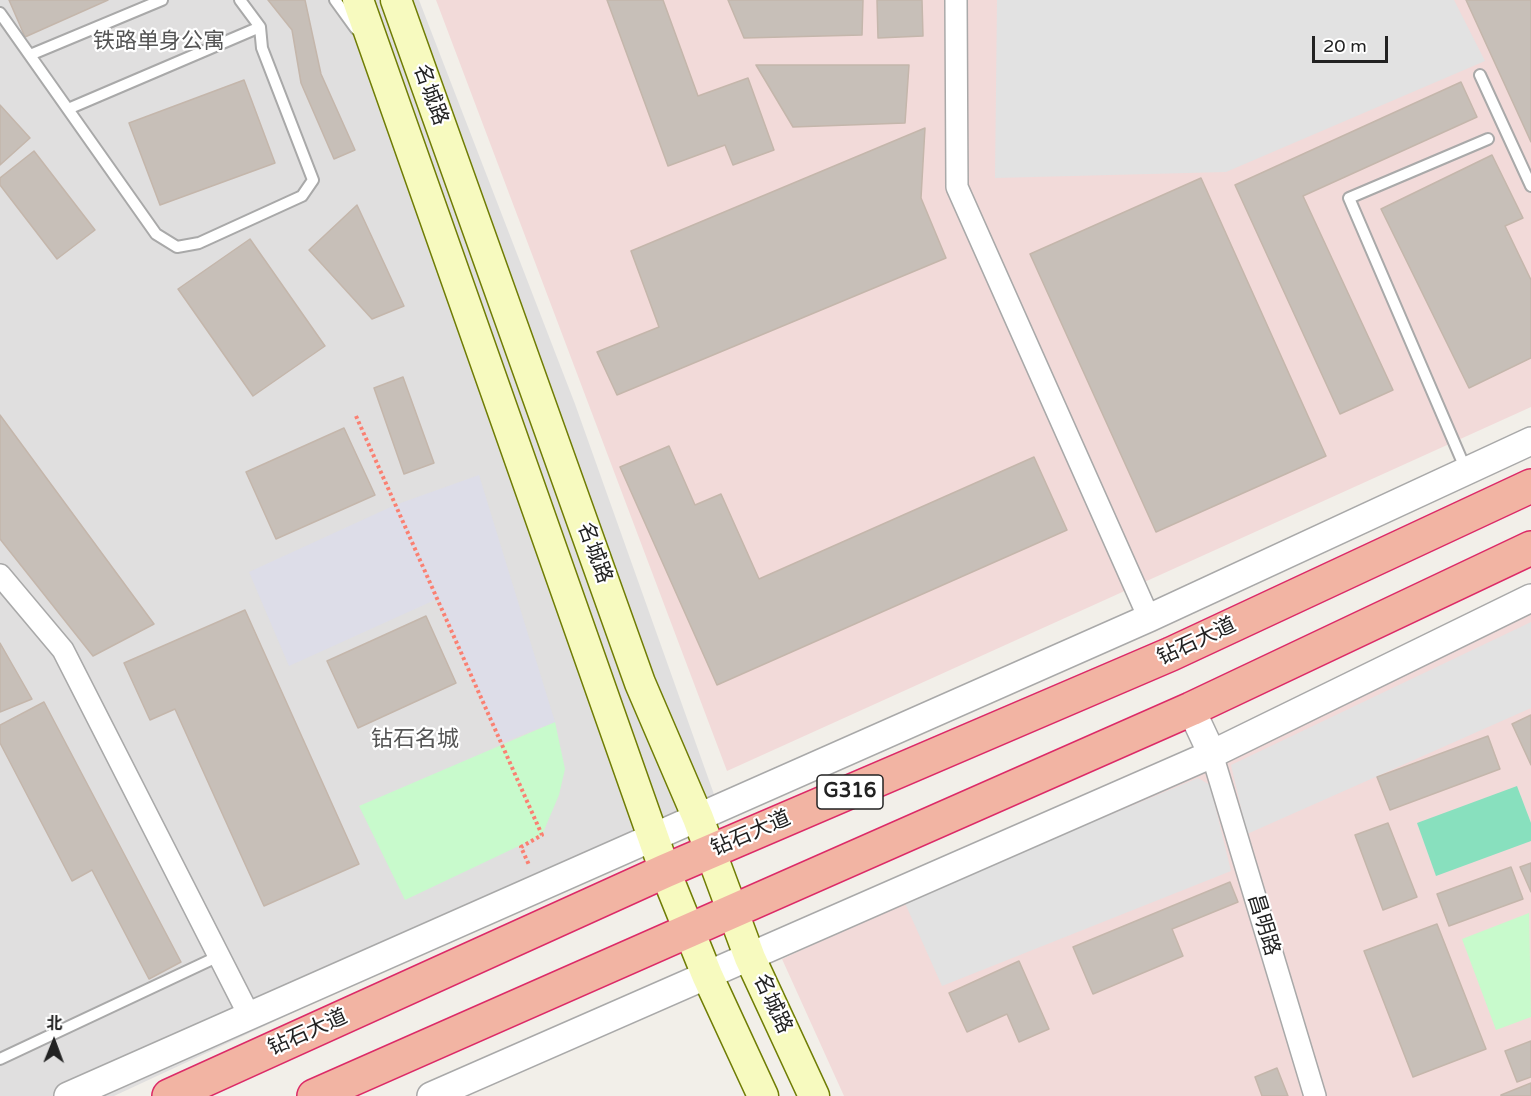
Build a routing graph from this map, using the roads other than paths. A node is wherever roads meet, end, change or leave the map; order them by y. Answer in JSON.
{"nodes":[{"id":1,"x":162,"y":0,"type":"edge"},
{"id":2,"x":240,"y":0,"type":"edge"},
{"id":3,"x":335,"y":0,"type":"edge"},
{"id":4,"x":358,"y":0,"type":"edge"},
{"id":5,"x":396,"y":0,"type":"edge"},
{"id":6,"x":956,"y":0,"type":"edge"},
{"id":7,"x":0,"y":13,"type":"edge"},
{"id":8,"x":260,"y":27,"type":"junction"},
{"id":9,"x":30,"y":55,"type":"junction"},
{"id":10,"x":379,"y":58,"type":"junction"},
{"id":11,"x":1480,"y":75,"type":"dead end"},
{"id":12,"x":68,"y":109,"type":"junction"},
{"id":13,"x":1488,"y":139,"type":"dead end"},
{"id":14,"x":1531,"y":186,"type":"edge"},
{"id":15,"x":1531,"y":441,"type":"edge"},
{"id":16,"x":1531,"y":450,"type":"edge"},
{"id":17,"x":1493,"y":458,"type":"junction"},
{"id":18,"x":1467,"y":471,"type":"junction"},
{"id":19,"x":1531,"y":486,"type":"edge"},
{"id":20,"x":1531,"y":548,"type":"edge"},
{"id":21,"x":0,"y":574,"type":"edge"},
{"id":22,"x":1531,"y":598,"type":"edge"},
{"id":23,"x":1149,"y":618,"type":"junction"},
{"id":24,"x":1171,"y":654,"type":"junction"},
{"id":25,"x":1191,"y":709,"type":"junction"},
{"id":26,"x":1212,"y":754,"type":"junction"},
{"id":27,"x":698,"y":818,"type":"junction"},
{"id":28,"x":653,"y":838,"type":"junction"},
{"id":29,"x":710,"y":852,"type":"junction"},
{"id":30,"x":665,"y":871,"type":"junction"},
{"id":31,"x":733,"y":911,"type":"junction"},
{"id":32,"x":690,"y":932,"type":"junction"},
{"id":33,"x":219,"y":956,"type":"junction"},
{"id":34,"x":750,"y":958,"type":"junction"},
{"id":35,"x":707,"y":975,"type":"junction"},
{"id":36,"x":249,"y":1015,"type":"junction"},
{"id":37,"x":266,"y":1052,"type":"junction"},
{"id":38,"x":0,"y":1059,"type":"edge"},
{"id":39,"x":68,"y":1096,"type":"edge"},
{"id":40,"x":169,"y":1096,"type":"edge"},
{"id":41,"x":314,"y":1096,"type":"edge"},
{"id":42,"x":431,"y":1096,"type":"edge"},
{"id":43,"x":763,"y":1096,"type":"edge"},
{"id":44,"x":814,"y":1096,"type":"edge"},
{"id":45,"x":1315,"y":1096,"type":"edge"}],
"edges":[{"from":1,"to":9,"type":"lane"},
{"from":2,"to":8,"type":"lane"},
{"from":3,"to":10,"type":"lane"},
{"from":4,"to":10,"type":"main road","name":"名城路"},
{"from":5,"to":27,"type":"main road","name":"名城路"},
{"from":6,"to":23,"type":"street"},
{"from":7,"to":9,"type":"lane"},
{"from":8,"to":12,"type":"lane"},
{"from":8,"to":12,"type":"lane"},
{"from":9,"to":12,"type":"lane"},
{"from":10,"to":28,"type":"main road","name":"名城路"},
{"from":11,"to":14,"type":"lane"},
{"from":13,"to":18,"type":"lane"},
{"from":15,"to":17,"type":"street"},
{"from":16,"to":17,"type":"street"},
{"from":17,"to":18,"type":"street"},
{"from":18,"to":23,"type":"street"},
{"from":19,"to":24,"type":"highway","name":"钻石大道","number":"G316"},
{"from":20,"to":25,"type":"highway"},
{"from":21,"to":33,"type":"street"},
{"from":22,"to":26,"type":"street"},
{"from":23,"to":24,"type":"street"},
{"from":23,"to":27,"type":"street"},
{"from":24,"to":29,"type":"highway","name":"钻石大道","number":"G316"},
{"from":25,"to":26,"type":"street"},
{"from":25,"to":31,"type":"highway"},
{"from":26,"to":34,"type":"street"},
{"from":26,"to":45,"type":"street","name":"昌明路"},
{"from":27,"to":28,"type":"street"},
{"from":27,"to":29,"type":"main road","name":"名城路"},
{"from":28,"to":30,"type":"main road","name":"名城路"},
{"from":28,"to":36,"type":"street"},
{"from":29,"to":30,"type":"highway","name":"钻石大道","number":"G316"},
{"from":29,"to":31,"type":"main road","name":"名城路"},
{"from":30,"to":32,"type":"main road","name":"名城路"},
{"from":30,"to":37,"type":"highway","name":"钻石大道","number":"G316"},
{"from":31,"to":32,"type":"highway"},
{"from":31,"to":34,"type":"main road","name":"名城路"},
{"from":32,"to":35,"type":"main road","name":"名城路"},
{"from":32,"to":41,"type":"highway"},
{"from":33,"to":36,"type":"street"},
{"from":33,"to":38,"type":"lane"},
{"from":34,"to":35,"type":"street"},
{"from":34,"to":44,"type":"main road","name":"名城路"},
{"from":35,"to":42,"type":"street"},
{"from":35,"to":43,"type":"main road","name":"名城路"},
{"from":36,"to":37,"type":"street"},
{"from":36,"to":39,"type":"street"},
{"from":37,"to":40,"type":"highway","name":"钻石大道","number":"G316"}]}
